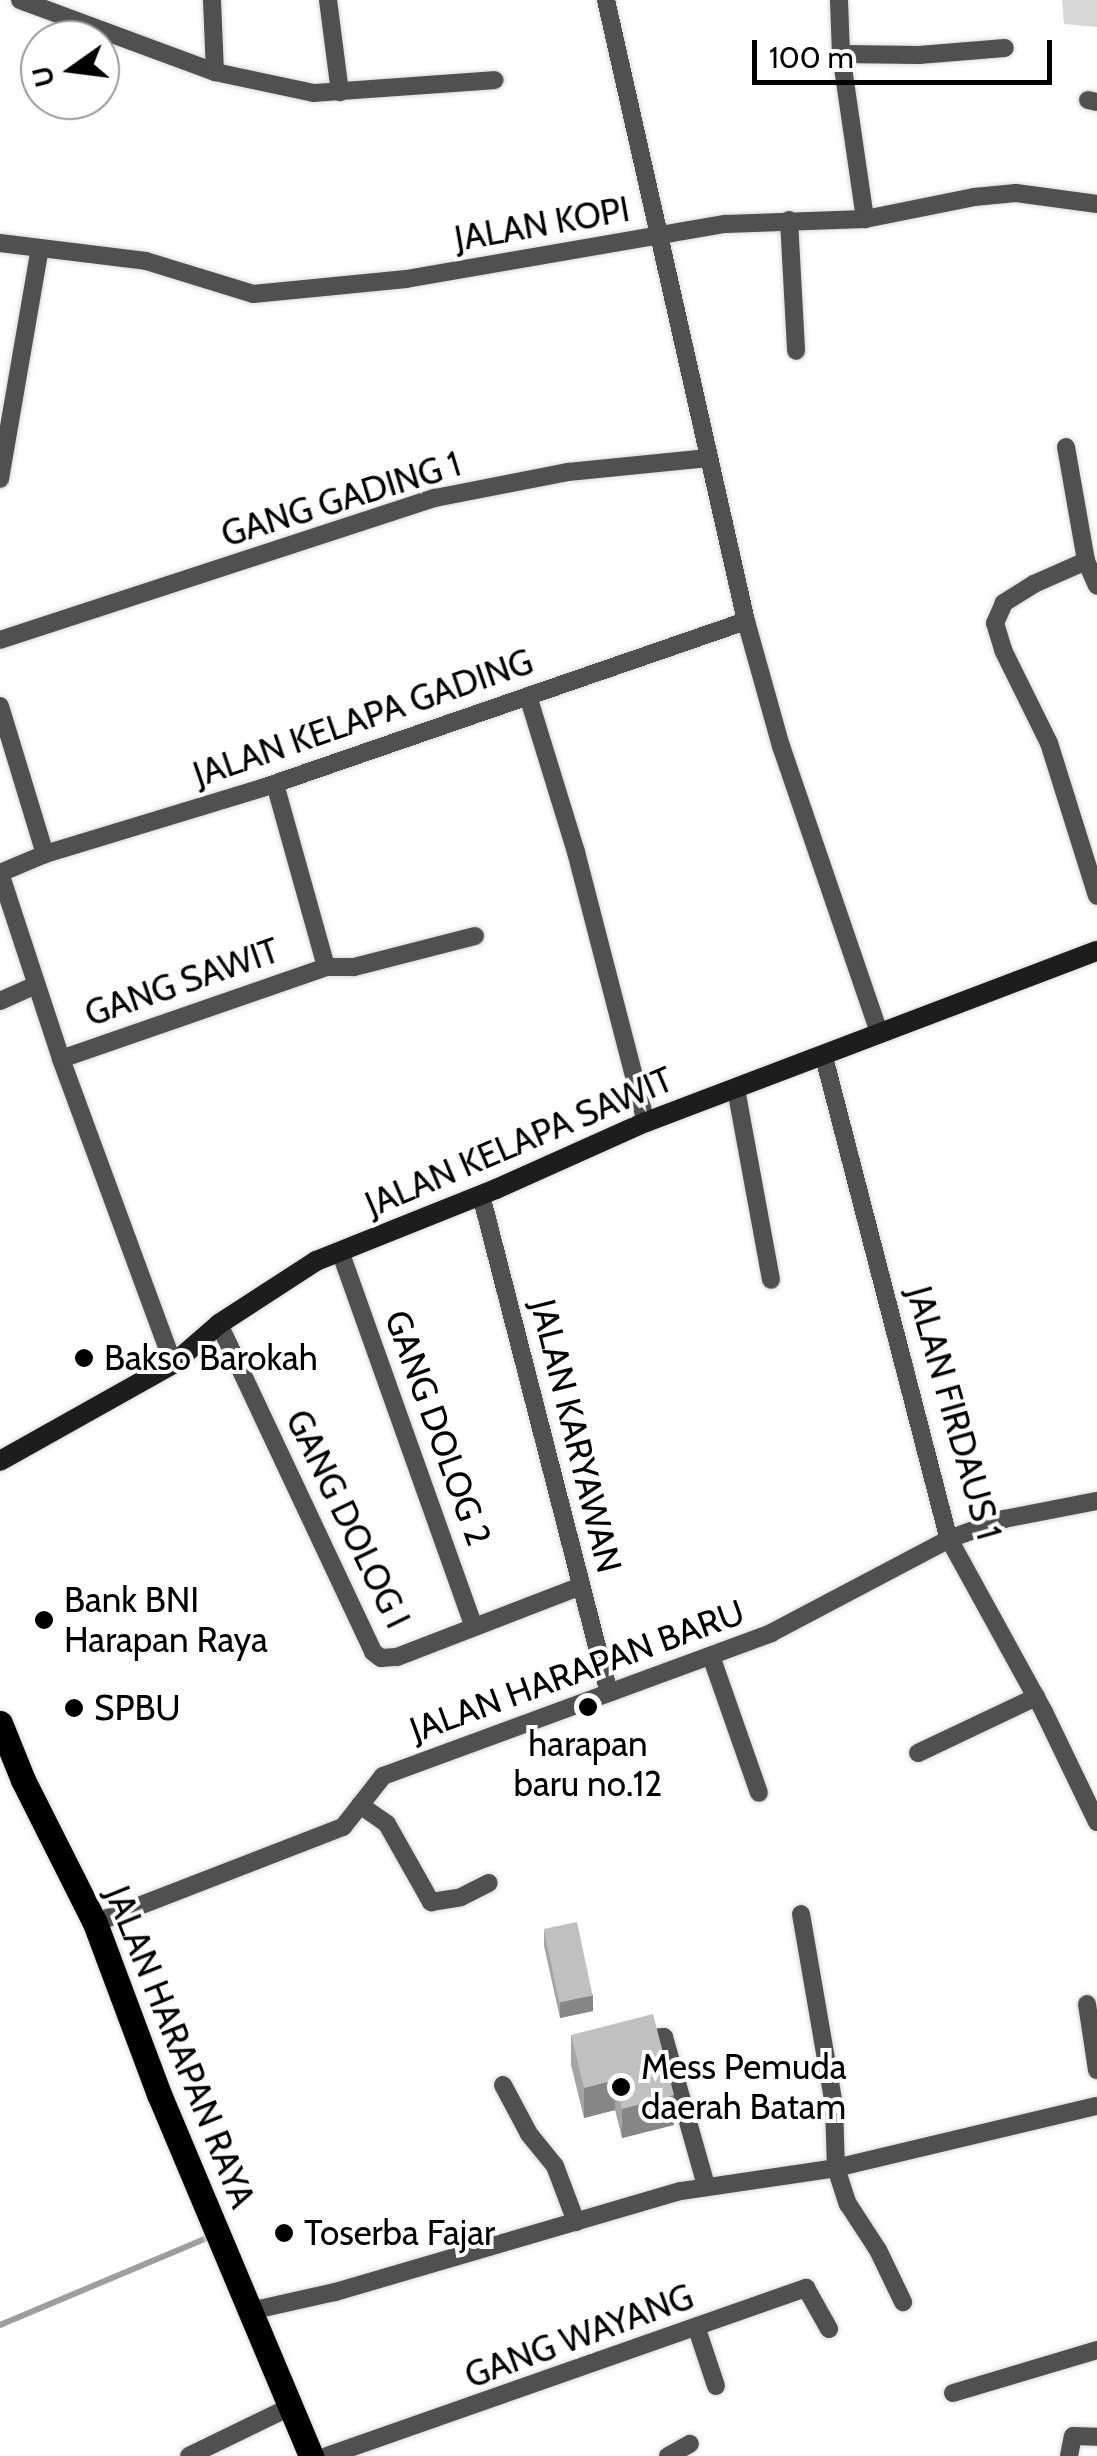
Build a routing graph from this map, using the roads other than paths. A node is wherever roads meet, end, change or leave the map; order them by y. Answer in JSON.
{"nodes":[{"id":1,"x":20,"y":0,"type":"edge"},
{"id":2,"x":212,"y":0,"type":"edge"},
{"id":3,"x":328,"y":0,"type":"edge"},
{"id":4,"x":606,"y":0,"type":"edge"},
{"id":5,"x":839,"y":0,"type":"edge"},
{"id":6,"x":1005,"y":48,"type":"dead end"},
{"id":7,"x":841,"y":54,"type":"junction"},
{"id":8,"x":215,"y":72,"type":"junction"},
{"id":9,"x":495,"y":80,"type":"dead end"},
{"id":10,"x":340,"y":92,"type":"junction"},
{"id":11,"x":1097,"y":204,"type":"edge"},
{"id":12,"x":789,"y":220,"type":"junction"},
{"id":13,"x":865,"y":220,"type":"junction"},
{"id":14,"x":661,"y":236,"type":"junction"},
{"id":15,"x":0,"y":243,"type":"edge"},
{"id":16,"x":40,"y":248,"type":"junction"},
{"id":17,"x":796,"y":351,"type":"dead end"},
{"id":18,"x":1066,"y":447,"type":"dead end"},
{"id":19,"x":708,"y":458,"type":"junction"},
{"id":20,"x":0,"y":479,"type":"edge"},
{"id":21,"x":1086,"y":561,"type":"junction"},
{"id":22,"x":1097,"y":586,"type":"edge"},
{"id":23,"x":746,"y":621,"type":"junction"},
{"id":24,"x":0,"y":640,"type":"edge"},
{"id":25,"x":528,"y":696,"type":"junction"},
{"id":26,"x":0,"y":706,"type":"edge"},
{"id":27,"x":274,"y":784,"type":"junction"},
{"id":28,"x":45,"y":854,"type":"junction"},
{"id":29,"x":0,"y":873,"type":"edge"},
{"id":30,"x":1097,"y":896,"type":"edge"},
{"id":31,"x":475,"y":936,"type":"dead end"},
{"id":32,"x":1097,"y":951,"type":"edge"},
{"id":33,"x":326,"y":966,"type":"junction"},
{"id":34,"x":36,"y":985,"type":"junction"},
{"id":35,"x":0,"y":1001,"type":"edge"},
{"id":36,"x":879,"y":1032,"type":"junction"},
{"id":37,"x":824,"y":1057,"type":"junction"},
{"id":38,"x":61,"y":1058,"type":"junction"},
{"id":39,"x":736,"y":1089,"type":"junction"},
{"id":40,"x":646,"y":1122,"type":"junction"},
{"id":41,"x":481,"y":1195,"type":"junction"},
{"id":42,"x":340,"y":1252,"type":"junction"},
{"id":43,"x":772,"y":1280,"type":"dead end"},
{"id":44,"x":218,"y":1324,"type":"junction"},
{"id":45,"x":173,"y":1364,"type":"junction"},
{"id":46,"x":0,"y":1460,"type":"edge"},
{"id":47,"x":1097,"y":1501,"type":"edge"},
{"id":48,"x":949,"y":1540,"type":"junction"},
{"id":49,"x":581,"y":1586,"type":"junction"},
{"id":50,"x":474,"y":1627,"type":"junction"},
{"id":51,"x":711,"y":1656,"type":"junction"},
{"id":52,"x":608,"y":1693,"type":"junction"},
{"id":53,"x":1036,"y":1697,"type":"junction"},
{"id":54,"x":0,"y":1723,"type":"edge"},
{"id":55,"x":918,"y":1753,"type":"dead end"},
{"id":56,"x":759,"y":1793,"type":"dead end"},
{"id":57,"x":360,"y":1805,"type":"junction"},
{"id":58,"x":1097,"y":1822,"type":"edge"},
{"id":59,"x":489,"y":1883,"type":"dead end"},
{"id":60,"x":801,"y":1914,"type":"dead end"},
{"id":61,"x":96,"y":1923,"type":"junction"},
{"id":62,"x":1088,"y":2004,"type":"dead end"},
{"id":63,"x":625,"y":2042,"type":"edge"},
{"id":64,"x":1097,"y":2070,"type":"edge"},
{"id":65,"x":503,"y":2086,"type":"dead end"},
{"id":66,"x":1097,"y":2106,"type":"edge"},
{"id":67,"x":836,"y":2168,"type":"junction"},
{"id":68,"x":706,"y":2186,"type":"junction"},
{"id":69,"x":576,"y":2222,"type":"junction"},
{"id":70,"x":902,"y":2302,"type":"dead end"},
{"id":71,"x":250,"y":2311,"type":"junction"},
{"id":72,"x":829,"y":2329,"type":"dead end"},
{"id":73,"x":696,"y":2330,"type":"junction"},
{"id":74,"x":1097,"y":2350,"type":"edge"},
{"id":75,"x":716,"y":2386,"type":"dead end"},
{"id":76,"x":953,"y":2393,"type":"dead end"},
{"id":77,"x":290,"y":2407,"type":"junction"},
{"id":78,"x":1097,"y":2437,"type":"edge"},
{"id":79,"x":690,"y":2444,"type":"dead end"},
{"id":80,"x":189,"y":2456,"type":"edge"},
{"id":81,"x":311,"y":2456,"type":"edge"},
{"id":82,"x":328,"y":2456,"type":"edge"},
{"id":83,"x":668,"y":2456,"type":"edge"},
{"id":84,"x":1069,"y":2456,"type":"edge"}],
"edges":[{"from":1,"to":8,"type":"street"},
{"from":2,"to":8,"type":"street"},
{"from":3,"to":10,"type":"street"},
{"from":4,"to":14,"type":"street"},
{"from":5,"to":7,"type":"street"},
{"from":6,"to":7,"type":"street"},
{"from":7,"to":13,"type":"street"},
{"from":8,"to":10,"type":"street"},
{"from":9,"to":10,"type":"street"},
{"from":11,"to":13,"type":"street","name":"JALAN KOPI"},
{"from":12,"to":13,"type":"street","name":"JALAN KOPI"},
{"from":12,"to":14,"type":"street","name":"JALAN KOPI"},
{"from":12,"to":17,"type":"street"},
{"from":14,"to":16,"type":"street","name":"JALAN KOPI"},
{"from":14,"to":19,"type":"street"},
{"from":15,"to":16,"type":"street","name":"JALAN KOPI"},
{"from":16,"to":20,"type":"street"},
{"from":18,"to":21,"type":"street"},
{"from":19,"to":23,"type":"street"},
{"from":19,"to":24,"type":"street","name":"GANG GADING 1"},
{"from":21,"to":22,"type":"street"},
{"from":21,"to":30,"type":"street"},
{"from":23,"to":25,"type":"street","name":"JALAN KELAPA GADING"},
{"from":23,"to":36,"type":"street"},
{"from":25,"to":27,"type":"street","name":"JALAN KELAPA GADING"},
{"from":25,"to":40,"type":"street"},
{"from":26,"to":28,"type":"street"},
{"from":27,"to":28,"type":"street","name":"JALAN KELAPA GADING"},
{"from":27,"to":33,"type":"street","name":"GANG SAWIT"},
{"from":28,"to":29,"type":"street","name":"JALAN KELAPA GADING"},
{"from":29,"to":34,"type":"street"},
{"from":31,"to":33,"type":"street","name":"GANG SAWIT"},
{"from":32,"to":36,"type":"main road","name":"JALAN KELAPA SAWIT"},
{"from":33,"to":38,"type":"street","name":"GANG SAWIT"},
{"from":34,"to":35,"type":"street"},
{"from":34,"to":38,"type":"street"},
{"from":36,"to":37,"type":"main road","name":"JALAN KELAPA SAWIT"},
{"from":37,"to":39,"type":"main road","name":"JALAN KELAPA SAWIT"},
{"from":37,"to":48,"type":"street","name":"JALAN FIRDAUS 1"},
{"from":38,"to":45,"type":"street"},
{"from":39,"to":40,"type":"main road","name":"JALAN KELAPA SAWIT"},
{"from":39,"to":43,"type":"street"},
{"from":40,"to":41,"type":"main road","name":"JALAN KELAPA SAWIT"},
{"from":41,"to":42,"type":"main road","name":"JALAN KELAPA SAWIT"},
{"from":41,"to":49,"type":"street","name":"JALAN KARYAWAN"},
{"from":42,"to":44,"type":"main road","name":"JALAN KELAPA SAWIT"},
{"from":42,"to":50,"type":"street","name":"GANG DOLOG 2"},
{"from":44,"to":45,"type":"main road","name":"JALAN KELAPA SAWIT"},
{"from":44,"to":50,"type":"street","name":"GANG DOLOG I"},
{"from":45,"to":46,"type":"main road","name":"JALAN KELAPA SAWIT"},
{"from":47,"to":48,"type":"street","name":"JALAN HARAPAN BARU"},
{"from":48,"to":51,"type":"street","name":"JALAN HARAPAN BARU"},
{"from":48,"to":53,"type":"street","name":"JALAN FIRDAUS 1"},
{"from":49,"to":50,"type":"street","name":"GANG DOLOG I"},
{"from":49,"to":52,"type":"street","name":"JALAN KARYAWAN"},
{"from":51,"to":52,"type":"street","name":"JALAN HARAPAN BARU"},
{"from":51,"to":56,"type":"street"},
{"from":52,"to":57,"type":"street","name":"JALAN HARAPAN BARU"},
{"from":53,"to":55,"type":"street"},
{"from":53,"to":58,"type":"street","name":"JALAN FIRDAUS 1"},
{"from":54,"to":61,"type":"main road","name":"JALAN HARAPAN RAYA"},
{"from":57,"to":59,"type":"street"},
{"from":57,"to":61,"type":"street","name":"JALAN HARAPAN BARU"},
{"from":60,"to":67,"type":"street"},
{"from":61,"to":71,"type":"main road","name":"JALAN HARAPAN RAYA"},
{"from":62,"to":64,"type":"street"},
{"from":63,"to":68,"type":"street"},
{"from":65,"to":69,"type":"street"},
{"from":66,"to":67,"type":"street"},
{"from":67,"to":68,"type":"street"},
{"from":67,"to":70,"type":"street"},
{"from":68,"to":69,"type":"street"},
{"from":69,"to":71,"type":"street"},
{"from":71,"to":77,"type":"main road","name":"JALAN HARAPAN RAYA"},
{"from":72,"to":73,"type":"street","name":"GANG WAYANG"},
{"from":73,"to":75,"type":"street"},
{"from":73,"to":82,"type":"street","name":"GANG WAYANG"},
{"from":74,"to":76,"type":"street"},
{"from":77,"to":80,"type":"street"},
{"from":77,"to":81,"type":"main road","name":"JALAN HARAPAN RAYA"},
{"from":78,"to":84,"type":"street"},
{"from":79,"to":83,"type":"street"}]}
